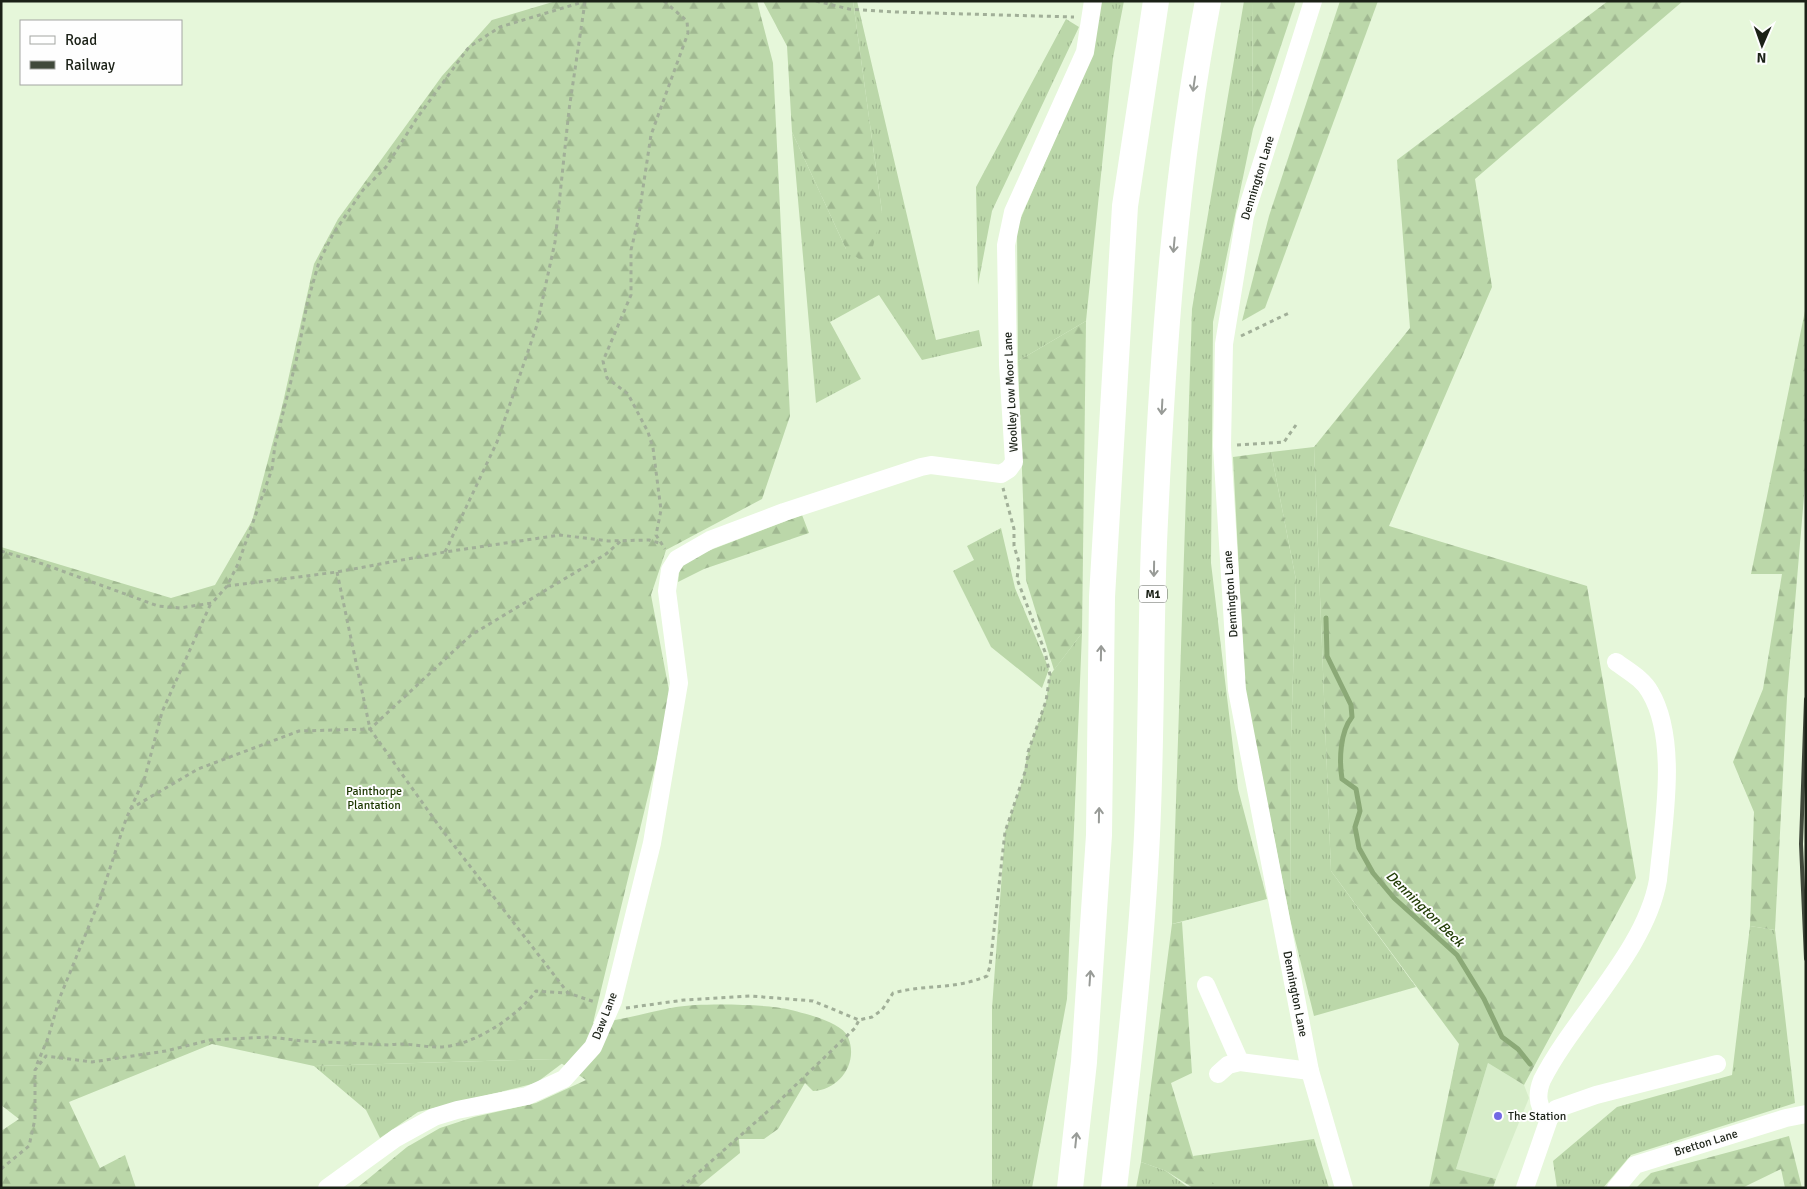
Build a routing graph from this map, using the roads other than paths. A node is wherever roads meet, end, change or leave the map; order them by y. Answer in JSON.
{"nodes":[{"id":1,"x":1156,"y":1,"type":"edge"},
{"id":2,"x":1208,"y":1,"type":"edge"},
{"id":3,"x":1213,"y":1,"type":"edge"},
{"id":4,"x":1313,"y":1,"type":"edge"},
{"id":5,"x":1091,"y":10,"type":"edge"},
{"id":6,"x":1199,"y":47,"type":"junction"},
{"id":7,"x":1616,"y":662,"type":"dead end"},
{"id":8,"x":679,"y":683,"type":"joint"},
{"id":9,"x":1206,"y":985,"type":"dead end"},
{"id":10,"x":1240,"y":1062,"type":"junction"},
{"id":11,"x":1716,"y":1064,"type":"dead end"},
{"id":12,"x":1310,"y":1071,"type":"junction"},
{"id":13,"x":1218,"y":1074,"type":"dead end"},
{"id":14,"x":1806,"y":1114,"type":"edge"},
{"id":15,"x":1549,"y":1119,"type":"junction"},
{"id":16,"x":327,"y":1188,"type":"edge"},
{"id":17,"x":1070,"y":1188,"type":"edge"},
{"id":18,"x":1114,"y":1188,"type":"edge"},
{"id":19,"x":1344,"y":1188,"type":"edge"},
{"id":20,"x":1525,"y":1188,"type":"edge"},
{"id":21,"x":1616,"y":1188,"type":"edge"}],
"edges":[{"from":17,"to":1,"type":"highway","one_way":true},
{"from":2,"to":6,"type":"highway","number":"M1"},
{"from":3,"to":6,"type":"highway"},
{"from":4,"to":12,"type":"street","name":"Dennington Lane"},
{"from":5,"to":8,"type":"street","name":"Woolley Low Moor Lane"},
{"from":6,"to":18,"type":"highway","number":"M1","one_way":true},
{"from":7,"to":15,"type":"street"},
{"from":8,"to":16,"type":"street","name":"Daw Lane"},
{"from":9,"to":10,"type":"street"},
{"from":10,"to":12,"type":"street"},
{"from":10,"to":13,"type":"street"},
{"from":11,"to":15,"type":"street"},
{"from":12,"to":19,"type":"street","name":"Dennington Lane"},
{"from":14,"to":21,"type":"street","name":"Bretton Lane"},
{"from":15,"to":20,"type":"street"}]}
